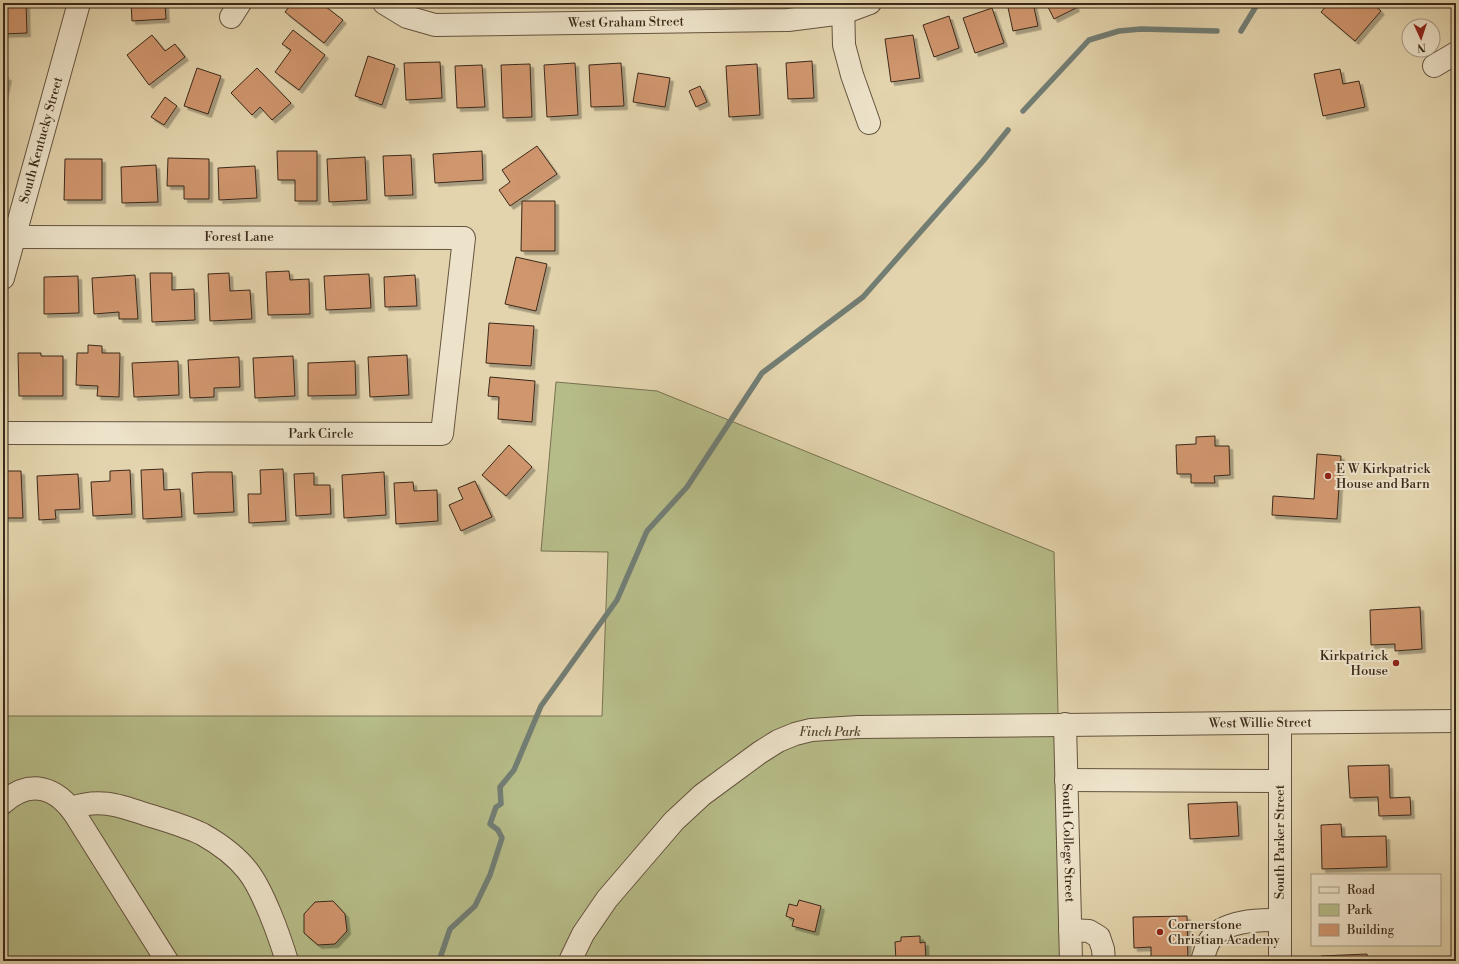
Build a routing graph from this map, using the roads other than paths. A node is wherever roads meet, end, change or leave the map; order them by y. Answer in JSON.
{"nodes":[{"id":1,"x":79,"y":3,"type":"edge"},
{"id":2,"x":384,"y":3,"type":"edge"},
{"id":3,"x":870,"y":3,"type":"edge"},
{"id":4,"x":843,"y":8,"type":"edge"},
{"id":5,"x":626,"y":12,"type":"edge"},
{"id":6,"x":1456,"y":53,"type":"edge"},
{"id":7,"x":1434,"y":66,"type":"dead end"},
{"id":8,"x":868,"y":123,"type":"dead end"},
{"id":9,"x":14,"y":236,"type":"junction"},
{"id":10,"x":464,"y":238,"type":"joint"},
{"id":11,"x":3,"y":278,"type":"edge"},
{"id":12,"x":3,"y":433,"type":"edge"},
{"id":13,"x":1456,"y":721,"type":"edge"},
{"id":14,"x":1280,"y":723,"type":"junction"},
{"id":15,"x":1065,"y":724,"type":"junction"},
{"id":16,"x":1066,"y":780,"type":"junction"},
{"id":17,"x":1280,"y":781,"type":"junction"},
{"id":18,"x":3,"y":803,"type":"edge"},
{"id":19,"x":71,"y":808,"type":"junction"},
{"id":20,"x":1280,"y":920,"type":"junction"},
{"id":21,"x":1070,"y":930,"type":"junction"},
{"id":22,"x":167,"y":961,"type":"edge"},
{"id":23,"x":287,"y":961,"type":"edge"},
{"id":24,"x":570,"y":961,"type":"edge"},
{"id":25,"x":1071,"y":961,"type":"edge"},
{"id":26,"x":1104,"y":961,"type":"edge"},
{"id":27,"x":1202,"y":961,"type":"edge"},
{"id":28,"x":1280,"y":961,"type":"edge"}],
"edges":[{"from":1,"to":9,"type":"street","name":"South Kentucky Street"},
{"from":2,"to":5,"type":"street","name":"West Graham Street"},
{"from":3,"to":4,"type":"street","name":"West Graham Street"},
{"from":4,"to":5,"type":"street","name":"West Graham Street"},
{"from":4,"to":8,"type":"street"},
{"from":6,"to":7,"type":"street"},
{"from":9,"to":10,"type":"street","name":"Forest Lane"},
{"from":9,"to":11,"type":"street","name":"South Kentucky Street"},
{"from":10,"to":12,"type":"street","name":"Park Circle"},
{"from":13,"to":14,"type":"street","name":"West Willie Street"},
{"from":14,"to":15,"type":"street","name":"West Willie Street"},
{"from":14,"to":17,"type":"street","name":"South Parker Street"},
{"from":15,"to":16,"type":"street","name":"South College Street"},
{"from":15,"to":24,"type":"street","name":"West Willie Street"},
{"from":16,"to":17,"type":"street"},
{"from":16,"to":21,"type":"street","name":"South College Street"},
{"from":17,"to":20,"type":"street","name":"South Parker Street"},
{"from":18,"to":19,"type":"street"},
{"from":19,"to":22,"type":"street"},
{"from":19,"to":23,"type":"street"},
{"from":20,"to":27,"type":"street"},
{"from":20,"to":28,"type":"street","name":"South Parker Street"},
{"from":21,"to":25,"type":"street","name":"South College Street"},
{"from":21,"to":26,"type":"street"}]}
